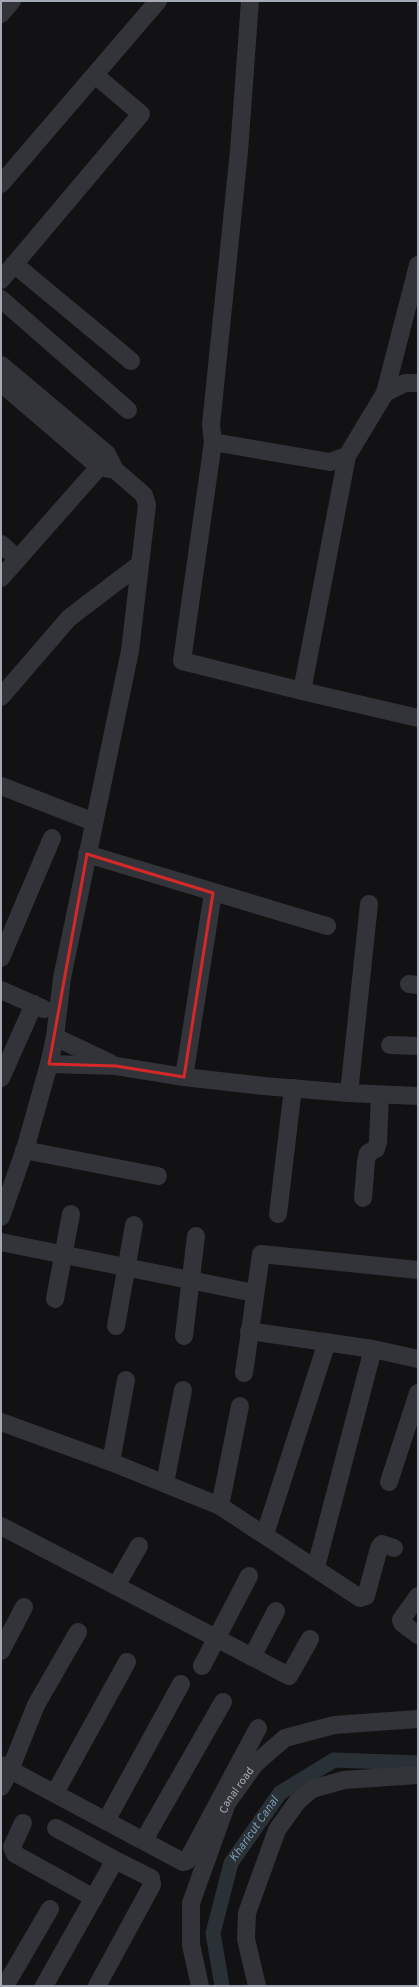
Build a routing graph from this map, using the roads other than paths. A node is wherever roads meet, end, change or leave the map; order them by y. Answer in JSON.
{"nodes":[{"id":1,"x":12,"y":1,"type":"edge"},
{"id":2,"x":158,"y":1,"type":"edge"},
{"id":3,"x":250,"y":1,"type":"edge"},
{"id":4,"x":1,"y":14,"type":"edge"},
{"id":5,"x":95,"y":75,"type":"junction"},
{"id":6,"x":1,"y":184,"type":"edge"},
{"id":7,"x":14,"y":264,"type":"junction"},
{"id":8,"x":418,"y":265,"type":"edge"},
{"id":9,"x":1,"y":280,"type":"edge"},
{"id":10,"x":1,"y":299,"type":"edge"},
{"id":11,"x":131,"y":361,"type":"dead end"},
{"id":12,"x":1,"y":365,"type":"edge"},
{"id":13,"x":418,"y":383,"type":"edge"},
{"id":14,"x":1,"y":384,"type":"edge"},
{"id":15,"x":385,"y":393,"type":"junction"},
{"id":16,"x":128,"y":410,"type":"dead end"},
{"id":17,"x":213,"y":442,"type":"junction"},
{"id":18,"x":347,"y":456,"type":"junction"},
{"id":19,"x":107,"y":468,"type":"junction"},
{"id":20,"x":1,"y":544,"type":"edge"},
{"id":21,"x":18,"y":559,"type":"junction"},
{"id":22,"x":140,"y":564,"type":"junction"},
{"id":23,"x":1,"y":578,"type":"edge"},
{"id":24,"x":302,"y":691,"type":"junction"},
{"id":25,"x":1,"y":696,"type":"edge"},
{"id":26,"x":418,"y":718,"type":"edge"},
{"id":27,"x":1,"y":786,"type":"edge"},
{"id":28,"x":94,"y":822,"type":"junction"},
{"id":29,"x":52,"y":838,"type":"dead end"},
{"id":30,"x":87,"y":854,"type":"junction"},
{"id":31,"x":214,"y":893,"type":"junction"},
{"id":32,"x":369,"y":904,"type":"dead end"},
{"id":33,"x":327,"y":926,"type":"dead end"},
{"id":34,"x":1,"y":958,"type":"edge"},
{"id":35,"x":1,"y":990,"type":"edge"},
{"id":36,"x":34,"y":1004,"type":"junction"},
{"id":37,"x":58,"y":1016,"type":"junction"},
{"id":38,"x":55,"y":1037,"type":"junction"},
{"id":39,"x":390,"y":1045,"type":"dead end"},
{"id":40,"x":418,"y":1046,"type":"edge"},
{"id":41,"x":49,"y":1064,"type":"junction"},
{"id":42,"x":116,"y":1066,"type":"junction"},
{"id":43,"x":184,"y":1076,"type":"junction"},
{"id":44,"x":1,"y":1078,"type":"edge"},
{"id":45,"x":294,"y":1088,"type":"junction"},
{"id":46,"x":349,"y":1093,"type":"junction"},
{"id":47,"x":380,"y":1094,"type":"junction"},
{"id":48,"x":418,"y":1096,"type":"edge"},
{"id":49,"x":24,"y":1150,"type":"junction"},
{"id":50,"x":158,"y":1176,"type":"dead end"},
{"id":51,"x":6,"y":1184,"type":"edge"},
{"id":52,"x":363,"y":1198,"type":"dead end"},
{"id":53,"x":71,"y":1214,"type":"dead end"},
{"id":54,"x":278,"y":1214,"type":"dead end"},
{"id":55,"x":1,"y":1217,"type":"edge"},
{"id":56,"x":134,"y":1225,"type":"dead end"},
{"id":57,"x":196,"y":1236,"type":"dead end"},
{"id":58,"x":1,"y":1242,"type":"edge"},
{"id":59,"x":63,"y":1255,"type":"junction"},
{"id":60,"x":126,"y":1268,"type":"junction"},
{"id":61,"x":418,"y":1270,"type":"edge"},
{"id":62,"x":191,"y":1281,"type":"junction"},
{"id":63,"x":254,"y":1293,"type":"junction"},
{"id":64,"x":55,"y":1299,"type":"dead end"},
{"id":65,"x":116,"y":1326,"type":"dead end"},
{"id":66,"x":249,"y":1331,"type":"junction"},
{"id":67,"x":184,"y":1336,"type":"dead end"},
{"id":68,"x":327,"y":1342,"type":"junction"},
{"id":69,"x":373,"y":1349,"type":"junction"},
{"id":70,"x":418,"y":1359,"type":"edge"},
{"id":71,"x":244,"y":1373,"type":"dead end"},
{"id":72,"x":126,"y":1380,"type":"dead end"},
{"id":73,"x":183,"y":1390,"type":"dead end"},
{"id":74,"x":418,"y":1393,"type":"edge"},
{"id":75,"x":240,"y":1406,"type":"dead end"},
{"id":76,"x":1,"y":1422,"type":"edge"},
{"id":77,"x":111,"y":1462,"type":"junction"},
{"id":78,"x":389,"y":1482,"type":"dead end"},
{"id":79,"x":165,"y":1483,"type":"junction"},
{"id":80,"x":220,"y":1506,"type":"junction"},
{"id":81,"x":1,"y":1526,"type":"edge"},
{"id":82,"x":265,"y":1534,"type":"junction"},
{"id":83,"x":139,"y":1546,"type":"dead end"},
{"id":84,"x":394,"y":1548,"type":"dead end"},
{"id":85,"x":316,"y":1567,"type":"junction"},
{"id":86,"x":249,"y":1576,"type":"dead end"},
{"id":87,"x":116,"y":1586,"type":"junction"},
{"id":88,"x":418,"y":1596,"type":"edge"},
{"id":89,"x":24,"y":1607,"type":"dead end"},
{"id":90,"x":276,"y":1611,"type":"dead end"},
{"id":91,"x":78,"y":1632,"type":"dead end"},
{"id":92,"x":418,"y":1635,"type":"edge"},
{"id":93,"x":216,"y":1637,"type":"junction"},
{"id":94,"x":310,"y":1639,"type":"dead end"},
{"id":95,"x":1,"y":1651,"type":"edge"},
{"id":96,"x":252,"y":1657,"type":"junction"},
{"id":97,"x":127,"y":1662,"type":"dead end"},
{"id":98,"x":202,"y":1666,"type":"dead end"},
{"id":99,"x":181,"y":1684,"type":"dead end"},
{"id":100,"x":223,"y":1702,"type":"dead end"},
{"id":101,"x":418,"y":1719,"type":"edge"},
{"id":102,"x":258,"y":1728,"type":"dead end"},
{"id":103,"x":6,"y":1768,"type":"edge"},
{"id":104,"x":418,"y":1775,"type":"edge"},
{"id":105,"x":1,"y":1788,"type":"edge"},
{"id":106,"x":55,"y":1794,"type":"junction"},
{"id":107,"x":106,"y":1821,"type":"junction"},
{"id":108,"x":23,"y":1823,"type":"dead end"},
{"id":109,"x":56,"y":1828,"type":"dead end"},
{"id":110,"x":144,"y":1840,"type":"junction"},
{"id":111,"x":115,"y":1860,"type":"junction"},
{"id":112,"x":94,"y":1898,"type":"junction"},
{"id":113,"x":50,"y":1909,"type":"dead end"},
{"id":114,"x":6,"y":1978,"type":"edge"},
{"id":115,"x":44,"y":1986,"type":"edge"},
{"id":116,"x":96,"y":1986,"type":"edge"},
{"id":117,"x":200,"y":1986,"type":"edge"},
{"id":118,"x":257,"y":1986,"type":"edge"}],
"edges":[{"from":1,"to":4,"type":"street"},
{"from":2,"to":5,"type":"street"},
{"from":3,"to":17,"type":"street"},
{"from":5,"to":6,"type":"street"},
{"from":5,"to":7,"type":"street"},
{"from":7,"to":9,"type":"street"},
{"from":7,"to":11,"type":"street"},
{"from":8,"to":15,"type":"street"},
{"from":10,"to":16,"type":"street"},
{"from":12,"to":19,"type":"street"},
{"from":13,"to":15,"type":"street"},
{"from":14,"to":19,"type":"street"},
{"from":15,"to":18,"type":"street"},
{"from":17,"to":18,"type":"street"},
{"from":17,"to":24,"type":"street"},
{"from":18,"to":24,"type":"street"},
{"from":19,"to":21,"type":"street"},
{"from":19,"to":22,"type":"street"},
{"from":20,"to":21,"type":"street"},
{"from":21,"to":23,"type":"street"},
{"from":22,"to":25,"type":"street"},
{"from":22,"to":28,"type":"street"},
{"from":24,"to":26,"type":"street"},
{"from":27,"to":28,"type":"street"},
{"from":28,"to":30,"type":"street"},
{"from":29,"to":34,"type":"street"},
{"from":30,"to":31,"type":"street"},
{"from":30,"to":37,"type":"street"},
{"from":31,"to":33,"type":"street"},
{"from":31,"to":43,"type":"street"},
{"from":32,"to":46,"type":"street"},
{"from":35,"to":36,"type":"street"},
{"from":36,"to":37,"type":"street"},
{"from":36,"to":44,"type":"street"},
{"from":37,"to":38,"type":"street"},
{"from":38,"to":41,"type":"street"},
{"from":38,"to":42,"type":"street"},
{"from":39,"to":40,"type":"street"},
{"from":41,"to":42,"type":"street"},
{"from":41,"to":49,"type":"street"},
{"from":42,"to":43,"type":"street"},
{"from":43,"to":45,"type":"street"},
{"from":45,"to":46,"type":"street"},
{"from":45,"to":54,"type":"street"},
{"from":46,"to":47,"type":"street"},
{"from":47,"to":48,"type":"street"},
{"from":47,"to":52,"type":"street"},
{"from":49,"to":50,"type":"street"},
{"from":49,"to":51,"type":"street"},
{"from":51,"to":55,"type":"street"},
{"from":53,"to":59,"type":"street"},
{"from":56,"to":60,"type":"street"},
{"from":57,"to":62,"type":"street"},
{"from":58,"to":59,"type":"street"},
{"from":59,"to":60,"type":"street"},
{"from":59,"to":64,"type":"street"},
{"from":60,"to":62,"type":"street"},
{"from":60,"to":65,"type":"street"},
{"from":61,"to":63,"type":"street"},
{"from":62,"to":63,"type":"street"},
{"from":62,"to":67,"type":"street"},
{"from":63,"to":66,"type":"street"},
{"from":66,"to":68,"type":"street"},
{"from":66,"to":71,"type":"street"},
{"from":68,"to":69,"type":"street"},
{"from":68,"to":82,"type":"street"},
{"from":69,"to":70,"type":"street"},
{"from":69,"to":85,"type":"street"},
{"from":72,"to":77,"type":"street"},
{"from":73,"to":79,"type":"street"},
{"from":74,"to":78,"type":"street"},
{"from":75,"to":80,"type":"street"},
{"from":76,"to":77,"type":"street"},
{"from":77,"to":79,"type":"street"},
{"from":79,"to":80,"type":"street"},
{"from":80,"to":82,"type":"street"},
{"from":81,"to":87,"type":"street"},
{"from":82,"to":85,"type":"street"},
{"from":83,"to":87,"type":"street"},
{"from":84,"to":85,"type":"street"},
{"from":86,"to":93,"type":"street"},
{"from":87,"to":93,"type":"street"},
{"from":88,"to":92,"type":"street"},
{"from":89,"to":95,"type":"street"},
{"from":90,"to":96,"type":"street"},
{"from":91,"to":103,"type":"street"},
{"from":93,"to":96,"type":"street"},
{"from":93,"to":98,"type":"street"},
{"from":94,"to":96,"type":"street"},
{"from":97,"to":106,"type":"street"},
{"from":99,"to":107,"type":"street"},
{"from":100,"to":110,"type":"street"},
{"from":101,"to":117,"type":"street","name":"Canal road"},
{"from":102,"to":110,"type":"street"},
{"from":103,"to":105,"type":"street"},
{"from":103,"to":106,"type":"street"},
{"from":104,"to":118,"type":"street"},
{"from":106,"to":107,"type":"street"},
{"from":107,"to":110,"type":"street"},
{"from":108,"to":112,"type":"street"},
{"from":109,"to":111,"type":"street"},
{"from":111,"to":112,"type":"street"},
{"from":111,"to":116,"type":"street"},
{"from":112,"to":115,"type":"street"},
{"from":113,"to":114,"type":"street"}]}
